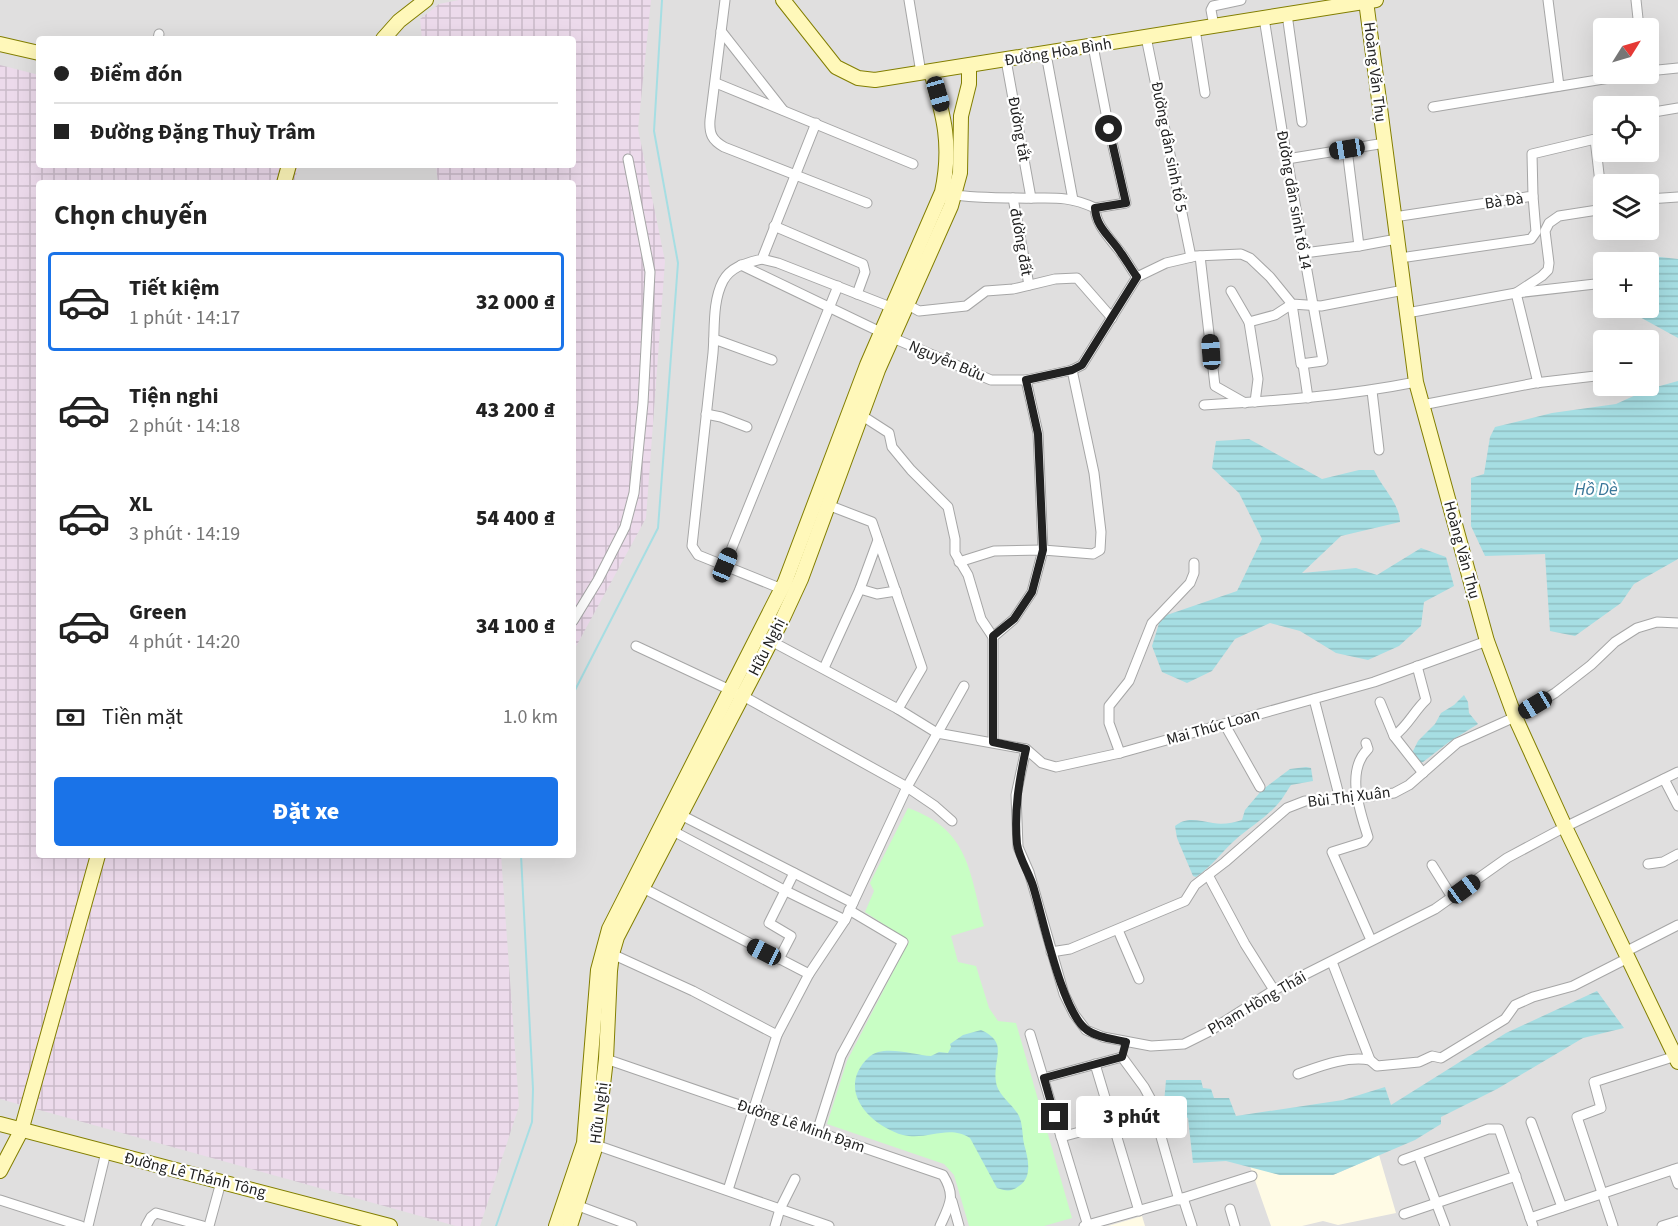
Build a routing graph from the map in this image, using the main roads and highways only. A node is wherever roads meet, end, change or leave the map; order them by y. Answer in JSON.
{"nodes":[{"id":1,"x":426,"y":0,"type":"edge"},
{"id":2,"x":783,"y":0,"type":"edge"},
{"id":3,"x":1371,"y":1,"type":"edge"},
{"id":4,"x":386,"y":36,"type":"edge"},
{"id":5,"x":0,"y":44,"type":"edge"},
{"id":6,"x":36,"y":52,"type":"edge"},
{"id":7,"x":969,"y":66,"type":"junction"},
{"id":8,"x":926,"y":72,"type":"junction"},
{"id":9,"x":948,"y":193,"type":"junction"},
{"id":10,"x":887,"y":335,"type":"junction"},
{"id":11,"x":775,"y":618,"type":"junction"},
{"id":12,"x":737,"y":693,"type":"junction"},
{"id":13,"x":674,"y":815,"type":"junction"},
{"id":14,"x":97,"y":858,"type":"edge"},
{"id":15,"x":1677,"y":1059,"type":"edge"},
{"id":16,"x":595,"y":1100,"type":"junction"},
{"id":17,"x":0,"y":1124,"type":"edge"},
{"id":18,"x":21,"y":1131,"type":"junction"},
{"id":19,"x":0,"y":1172,"type":"edge"},
{"id":20,"x":355,"y":1221,"type":"edge"},
{"id":21,"x":390,"y":1226,"type":"edge"},
{"id":22,"x":556,"y":1226,"type":"edge"},
{"id":23,"x":570,"y":1226,"type":"edge"}],
"edges":[{"from":1,"to":4,"type":"main road"},
{"from":2,"to":8,"type":"main road","name":"Đường Hòa Bình"},
{"from":3,"to":7,"type":"main road","name":"Đường Hòa Bình"},
{"from":3,"to":15,"type":"main road","name":"Hoàng Văn Thụ"},
{"from":5,"to":6,"type":"main road"},
{"from":7,"to":8,"type":"main road","name":"Đường Hòa Bình"},
{"from":7,"to":9,"type":"main road","name":"Hữu Nghị"},
{"from":8,"to":9,"type":"main road","name":"Hữu Nghị"},
{"from":9,"to":10,"type":"main road","name":"Hữu Nghị"},
{"from":9,"to":10,"type":"main road","name":"Hữu Nghị"},
{"from":10,"to":11,"type":"main road","name":"Hữu Nghị"},
{"from":10,"to":11,"type":"main road","name":"Hữu Nghị"},
{"from":11,"to":12,"type":"main road","name":"Hữu Nghị"},
{"from":11,"to":12,"type":"main road","name":"Hữu Nghị"},
{"from":12,"to":13,"type":"main road","name":"Hữu Nghị"},
{"from":13,"to":16,"type":"main road","name":"Hữu Nghị"},
{"from":13,"to":16,"type":"main road","name":"Hữu Nghị"},
{"from":14,"to":18,"type":"main road"},
{"from":16,"to":22,"type":"main road","name":"Hữu Nghị"},
{"from":16,"to":23,"type":"main road","name":"Hữu Nghị"},
{"from":17,"to":18,"type":"main road","name":"Đường Lê Thánh Tông"},
{"from":18,"to":19,"type":"main road"},
{"from":18,"to":20,"type":"main road","name":"Đường Lê Thánh Tông"},
{"from":20,"to":21,"type":"main road","name":"Đường Lê Thánh Tông"}]}
